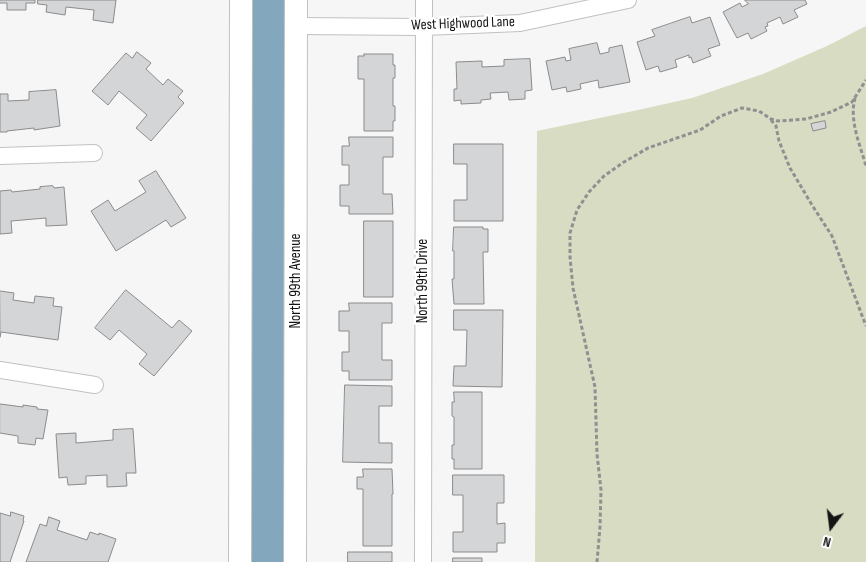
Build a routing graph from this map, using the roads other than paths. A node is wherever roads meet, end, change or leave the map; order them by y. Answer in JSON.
{"nodes":[{"id":1,"x":241,"y":0,"type":"edge"},
{"id":2,"x":296,"y":0,"type":"edge"},
{"id":3,"x":424,"y":0,"type":"edge"},
{"id":4,"x":628,"y":0,"type":"edge"},
{"id":5,"x":296,"y":26,"type":"junction"},
{"id":6,"x":424,"y":27,"type":"junction"},
{"id":7,"x":94,"y":153,"type":"dead end"},
{"id":8,"x":0,"y":156,"type":"edge"},
{"id":9,"x":0,"y":370,"type":"edge"},
{"id":10,"x":95,"y":385,"type":"dead end"},
{"id":11,"x":240,"y":562,"type":"edge"},
{"id":12,"x":295,"y":562,"type":"edge"},
{"id":13,"x":423,"y":562,"type":"edge"}],
"edges":[{"from":1,"to":11,"type":"main road"},
{"from":2,"to":5,"type":"main road","name":"North 99th Avenue"},
{"from":3,"to":6,"type":"street","name":"North 99th Drive"},
{"from":4,"to":6,"type":"street","name":"West Highwood Lane"},
{"from":5,"to":6,"type":"street","name":"West Highwood Lane"},
{"from":5,"to":12,"type":"main road","name":"North 99th Avenue"},
{"from":6,"to":13,"type":"street","name":"North 99th Drive"},
{"from":7,"to":8,"type":"street"},
{"from":9,"to":10,"type":"street"}]}
